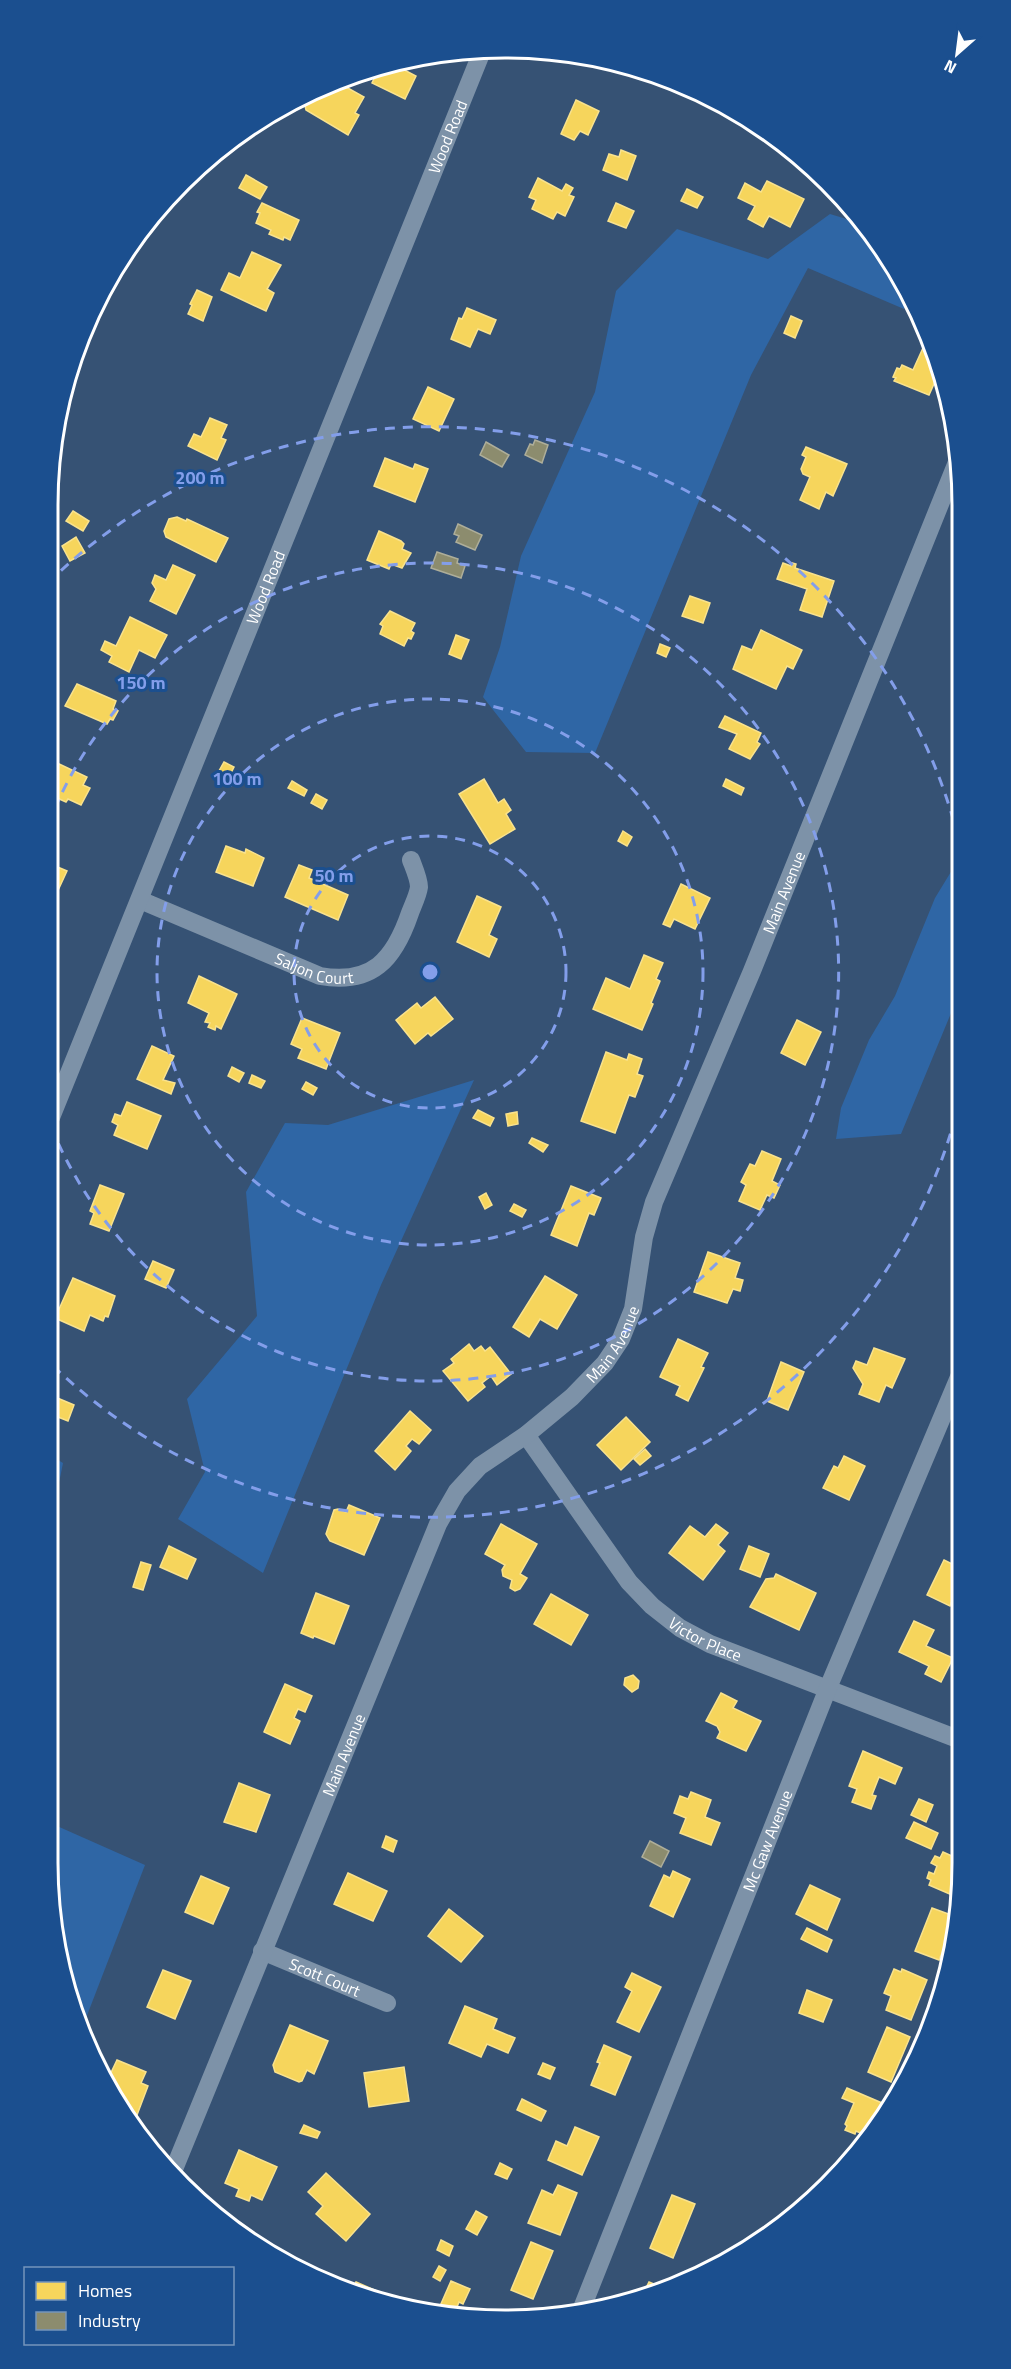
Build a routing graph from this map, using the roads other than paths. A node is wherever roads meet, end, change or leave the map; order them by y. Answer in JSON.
{"nodes":[{"id":1,"x":479,"y":59,"type":"edge"},
{"id":2,"x":952,"y":475,"type":"edge"},
{"id":3,"x":411,"y":860,"type":"dead end"},
{"id":4,"x":140,"y":900,"type":"junction"},
{"id":5,"x":58,"y":1101,"type":"edge"},
{"id":6,"x":952,"y":1394,"type":"edge"},
{"id":7,"x":526,"y":1435,"type":"junction"},
{"id":8,"x":828,"y":1688,"type":"junction"},
{"id":9,"x":952,"y":1737,"type":"edge"},
{"id":10,"x":262,"y":1951,"type":"junction"},
{"id":11,"x":387,"y":2003,"type":"dead end"},
{"id":12,"x":176,"y":2165,"type":"edge"},
{"id":13,"x":584,"y":2304,"type":"edge"}],
"edges":[{"from":1,"to":4,"type":"street","name":"Wood Road"},
{"from":2,"to":7,"type":"street","name":"Main Avenue"},
{"from":3,"to":4,"type":"street","name":"Saljon Court"},
{"from":4,"to":5,"type":"street","name":"Wood Road"},
{"from":6,"to":8,"type":"street","name":"Mc Gaw Avenue"},
{"from":7,"to":8,"type":"street","name":"Victor Place"},
{"from":7,"to":10,"type":"street","name":"Main Avenue"},
{"from":8,"to":9,"type":"street","name":"Victor Place"},
{"from":8,"to":13,"type":"street","name":"Mc Gaw Avenue"},
{"from":10,"to":11,"type":"street","name":"Scott Court"},
{"from":10,"to":12,"type":"street","name":"Main Avenue"}]}
